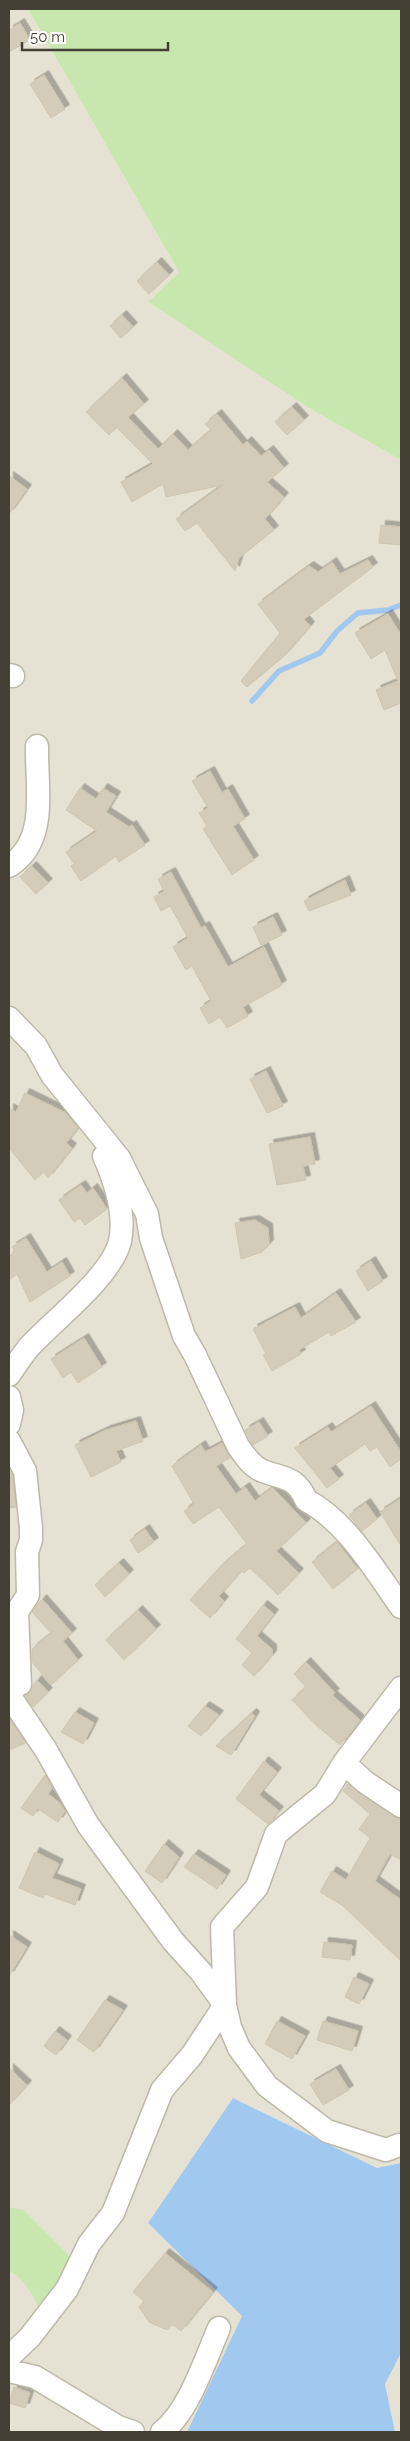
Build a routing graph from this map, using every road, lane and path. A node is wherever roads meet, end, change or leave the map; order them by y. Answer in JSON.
{"nodes":[{"id":1,"x":37,"y":746,"type":"dead end"},
{"id":2,"x":9,"y":866,"type":"edge"},
{"id":3,"x":9,"y":1018,"type":"edge"},
{"id":4,"x":87,"y":1116,"type":"junction"},
{"id":5,"x":9,"y":1375,"type":"edge"},
{"id":6,"x":9,"y":1397,"type":"edge"},
{"id":7,"x":9,"y":1424,"type":"edge"},
{"id":8,"x":9,"y":1441,"type":"edge"},
{"id":9,"x":401,"y":1607,"type":"edge"},
{"id":10,"x":401,"y":1688,"type":"edge"},
{"id":11,"x":9,"y":1689,"type":"edge"},
{"id":12,"x":9,"y":1695,"type":"edge"},
{"id":13,"x":344,"y":1763,"type":"junction"},
{"id":14,"x":401,"y":1806,"type":"edge"},
{"id":15,"x":225,"y":2005,"type":"junction"},
{"id":16,"x":399,"y":2145,"type":"dead end"},
{"id":17,"x":219,"y":2328,"type":"dead end"},
{"id":18,"x":9,"y":2357,"type":"edge"},
{"id":19,"x":9,"y":2371,"type":"edge"},
{"id":20,"x":133,"y":2432,"type":"edge"},
{"id":21,"x":162,"y":2432,"type":"edge"}],
"edges":[{"from":1,"to":2,"type":"street"},
{"from":3,"to":4,"type":"street"},
{"from":4,"to":5,"type":"street"},
{"from":4,"to":9,"type":"street"},
{"from":6,"to":7,"type":"street"},
{"from":8,"to":11,"type":"street"},
{"from":10,"to":13,"type":"street"},
{"from":12,"to":15,"type":"street"},
{"from":13,"to":14,"type":"street"},
{"from":13,"to":15,"type":"street"},
{"from":15,"to":16,"type":"street"},
{"from":15,"to":18,"type":"street"},
{"from":17,"to":21,"type":"street"},
{"from":19,"to":20,"type":"street"}]}
